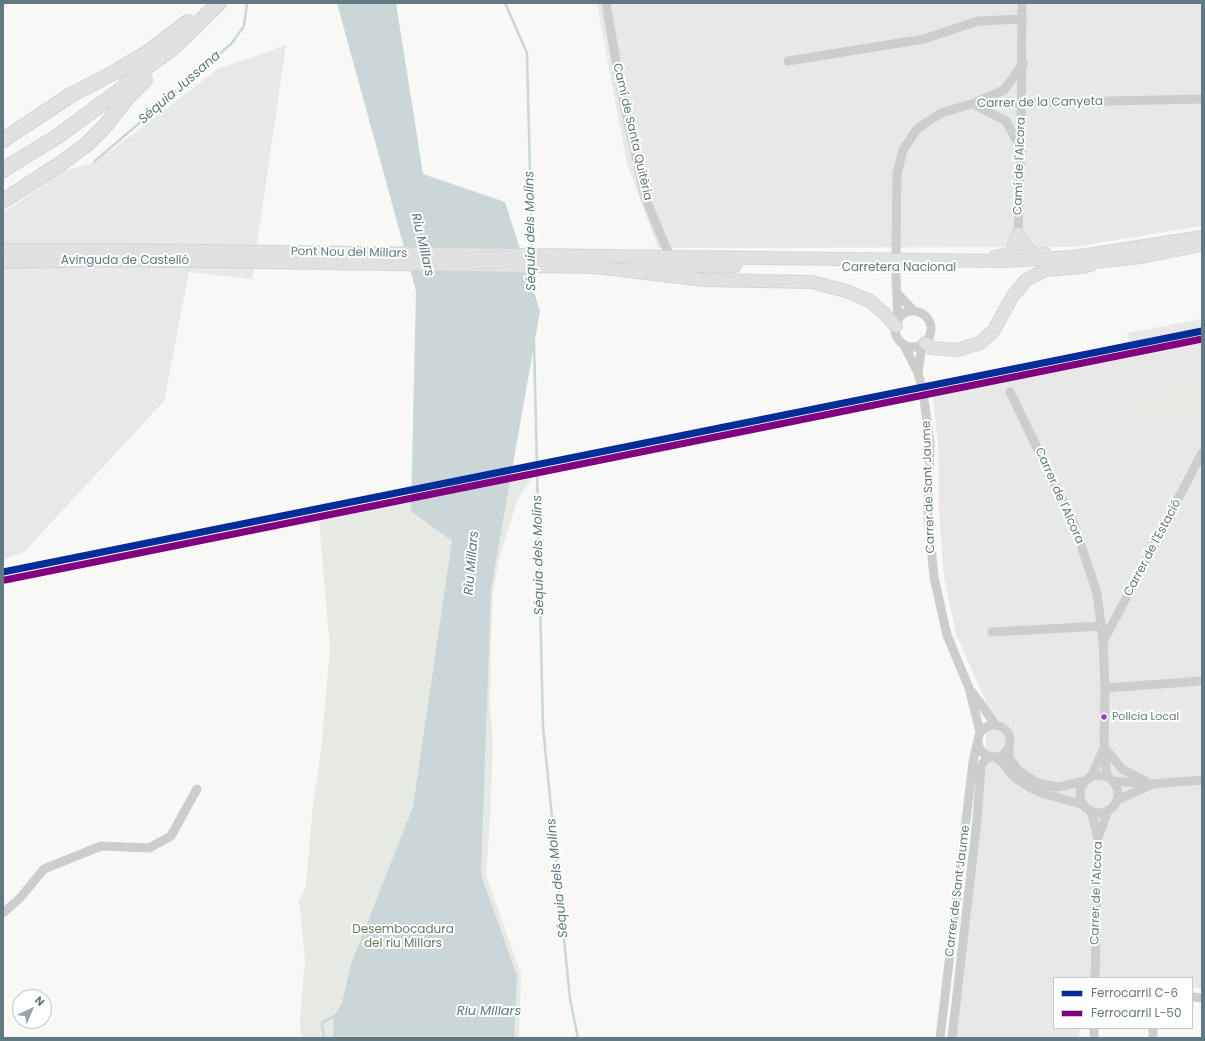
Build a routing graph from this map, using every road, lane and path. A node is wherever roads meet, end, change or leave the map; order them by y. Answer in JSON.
{"nodes":[{"id":1,"x":606,"y":3,"type":"edge"},
{"id":2,"x":1022,"y":3,"type":"edge"},
{"id":3,"x":218,"y":4,"type":"edge"},
{"id":4,"x":1023,"y":19,"type":"junction"},
{"id":5,"x":173,"y":48,"type":"junction"},
{"id":6,"x":788,"y":61,"type":"dead end"},
{"id":7,"x":1023,"y":64,"type":"junction"},
{"id":8,"x":1202,"y":99,"type":"edge"},
{"id":9,"x":1022,"y":103,"type":"junction"},
{"id":10,"x":971,"y":104,"type":"junction"},
{"id":11,"x":3,"y":140,"type":"edge"},
{"id":12,"x":1021,"y":150,"type":"junction"},
{"id":13,"x":3,"y":170,"type":"edge"},
{"id":14,"x":3,"y":201,"type":"edge"},
{"id":15,"x":1018,"y":234,"type":"junction"},
{"id":16,"x":1202,"y":237,"type":"edge"},
{"id":17,"x":1202,"y":245,"type":"edge"},
{"id":18,"x":3,"y":248,"type":"edge"},
{"id":19,"x":896,"y":253,"type":"tunnel mouth"},
{"id":20,"x":247,"y":257,"type":"junction"},
{"id":21,"x":670,"y":257,"type":"junction"},
{"id":22,"x":1099,"y":258,"type":"junction"},
{"id":23,"x":969,"y":261,"type":"junction"},
{"id":24,"x":3,"y":262,"type":"edge"},
{"id":25,"x":595,"y":262,"type":"junction"},
{"id":26,"x":896,"y":277,"type":"tunnel mouth"},
{"id":27,"x":897,"y":293,"type":"junction"},
{"id":28,"x":914,"y":311,"type":"junction"},
{"id":29,"x":897,"y":323,"type":"junction"},
{"id":30,"x":924,"y":344,"type":"junction"},
{"id":31,"x":904,"y":345,"type":"junction"},
{"id":32,"x":1010,"y":392,"type":"dead end"},
{"id":33,"x":924,"y":400,"type":"tunnel mouth"},
{"id":34,"x":1202,"y":453,"type":"edge"},
{"id":35,"x":1102,"y":626,"type":"junction"},
{"id":36,"x":992,"y":632,"type":"dead end"},
{"id":37,"x":1104,"y":642,"type":"junction"},
{"id":38,"x":1202,"y":680,"type":"edge"},
{"id":39,"x":969,"y":688,"type":"junction"},
{"id":40,"x":1105,"y":688,"type":"junction"},
{"id":41,"x":994,"y":724,"type":"junction"},
{"id":42,"x":980,"y":732,"type":"junction"},
{"id":43,"x":978,"y":744,"type":"junction"},
{"id":44,"x":1009,"y":746,"type":"junction"},
{"id":45,"x":1104,"y":747,"type":"junction"},
{"id":46,"x":992,"y":757,"type":"junction"},
{"id":47,"x":1088,"y":779,"type":"junction"},
{"id":48,"x":1110,"y":779,"type":"junction"},
{"id":49,"x":1202,"y":780,"type":"edge"},
{"id":50,"x":1152,"y":784,"type":"junction"},
{"id":51,"x":198,"y":789,"type":"dead end"},
{"id":52,"x":1117,"y":800,"type":"junction"},
{"id":53,"x":1088,"y":808,"type":"junction"},
{"id":54,"x":1108,"y":810,"type":"junction"},
{"id":55,"x":1098,"y":838,"type":"junction"},
{"id":56,"x":3,"y":913,"type":"edge"},
{"id":57,"x":1095,"y":977,"type":"edge"},
{"id":58,"x":940,"y":1038,"type":"edge"},
{"id":59,"x":952,"y":1038,"type":"edge"}],
"edges":[{"from":1,"to":21,"type":"street","name":"Camí de Santa Quitèria"},
{"from":2,"to":4,"type":"street","name":"Camí de l'Alcora"},
{"from":3,"to":5,"type":"highway"},
{"from":3,"to":11,"type":"highway"},
{"from":4,"to":6,"type":"street"},
{"from":4,"to":7,"type":"street","name":"Camí de l'Alcora"},
{"from":5,"to":13,"type":"highway"},
{"from":5,"to":14,"type":"highway"},
{"from":7,"to":9,"type":"street","name":"Camí de l'Alcora"},
{"from":7,"to":10,"type":"street"},
{"from":8,"to":9,"type":"street","name":"Carrer de la Canyeta"},
{"from":9,"to":10,"type":"street","name":"Carrer de la Canyeta"},
{"from":9,"to":12,"type":"street","name":"Camí de l'Alcora"},
{"from":10,"to":12,"type":"street"},
{"from":10,"to":19,"type":"street","name":"Carrer de la Canyeta"},
{"from":12,"to":15,"type":"street","name":"Camí de l'Alcora"},
{"from":15,"to":22,"type":"main road"},
{"from":15,"to":23,"type":"main road"},
{"from":16,"to":22,"type":"main road","name":"Carretera Nacional"},
{"from":17,"to":22,"type":"main road","name":"Carretera Nacional"},
{"from":18,"to":20,"type":"main road","name":"Avinguda de Castelló"},
{"from":20,"to":24,"type":"main road","name":"Avinguda de Castelló"},
{"from":20,"to":25,"type":"main road","name":"Pont Nou del Millars"},
{"from":21,"to":23,"type":"main road","name":"Carretera Nacional"},
{"from":21,"to":25,"type":"main road","name":"Carretera Nacional"},
{"from":22,"to":23,"type":"main road","name":"Carretera Nacional"},
{"from":22,"to":25,"type":"main road","name":"Carretera Nacional"},
{"from":22,"to":30,"type":"main road"},
{"from":25,"to":29,"type":"main road"},
{"from":26,"to":27,"type":"street"},
{"from":27,"to":28,"type":"street"},
{"from":27,"to":29,"type":"street"},
{"from":28,"to":29,"type":"street"},
{"from":28,"to":30,"type":"street"},
{"from":29,"to":31,"type":"street"},
{"from":30,"to":31,"type":"street"},
{"from":30,"to":31,"type":"street"},
{"from":32,"to":35,"type":"street","name":"Carrer de l'Alcora"},
{"from":33,"to":39,"type":"street","name":"Carrer de Sant Jaume"},
{"from":34,"to":37,"type":"street","name":"Carrer de l'Estació"},
{"from":35,"to":36,"type":"street"},
{"from":35,"to":37,"type":"street","name":"Carrer de l'Alcora"},
{"from":37,"to":40,"type":"street","name":"Carrer de l'Alcora"},
{"from":38,"to":40,"type":"street"},
{"from":39,"to":41,"type":"street","name":"Carrer de Sant Jaume"},
{"from":39,"to":42,"type":"street","name":"Carrer de Sant Jaume"},
{"from":40,"to":45,"type":"street","name":"Carrer de l'Alcora"},
{"from":41,"to":42,"type":"street"},
{"from":41,"to":44,"type":"street"},
{"from":42,"to":43,"type":"street"},
{"from":43,"to":46,"type":"street"},
{"from":43,"to":58,"type":"street","name":"Carrer de Sant Jaume"},
{"from":44,"to":46,"type":"street"},
{"from":44,"to":47,"type":"street"},
{"from":45,"to":47,"type":"street","name":"Carrer de l'Alcora"},
{"from":45,"to":48,"type":"street","name":"Carrer de l'Alcora"},
{"from":45,"to":50,"type":"street"},
{"from":46,"to":53,"type":"street"},
{"from":46,"to":59,"type":"street","name":"Carrer de Sant Jaume"},
{"from":47,"to":48,"type":"street"},
{"from":47,"to":53,"type":"street"},
{"from":48,"to":50,"type":"street"},
{"from":48,"to":52,"type":"street"},
{"from":49,"to":50,"type":"street"},
{"from":50,"to":52,"type":"street"},
{"from":51,"to":56,"type":"street"},
{"from":52,"to":54,"type":"street"},
{"from":53,"to":54,"type":"street"},
{"from":53,"to":55,"type":"street"},
{"from":54,"to":55,"type":"street","name":"Carrer de l'Alcora"},
{"from":55,"to":57,"type":"street","name":"Carrer de l'Alcora"}]}
